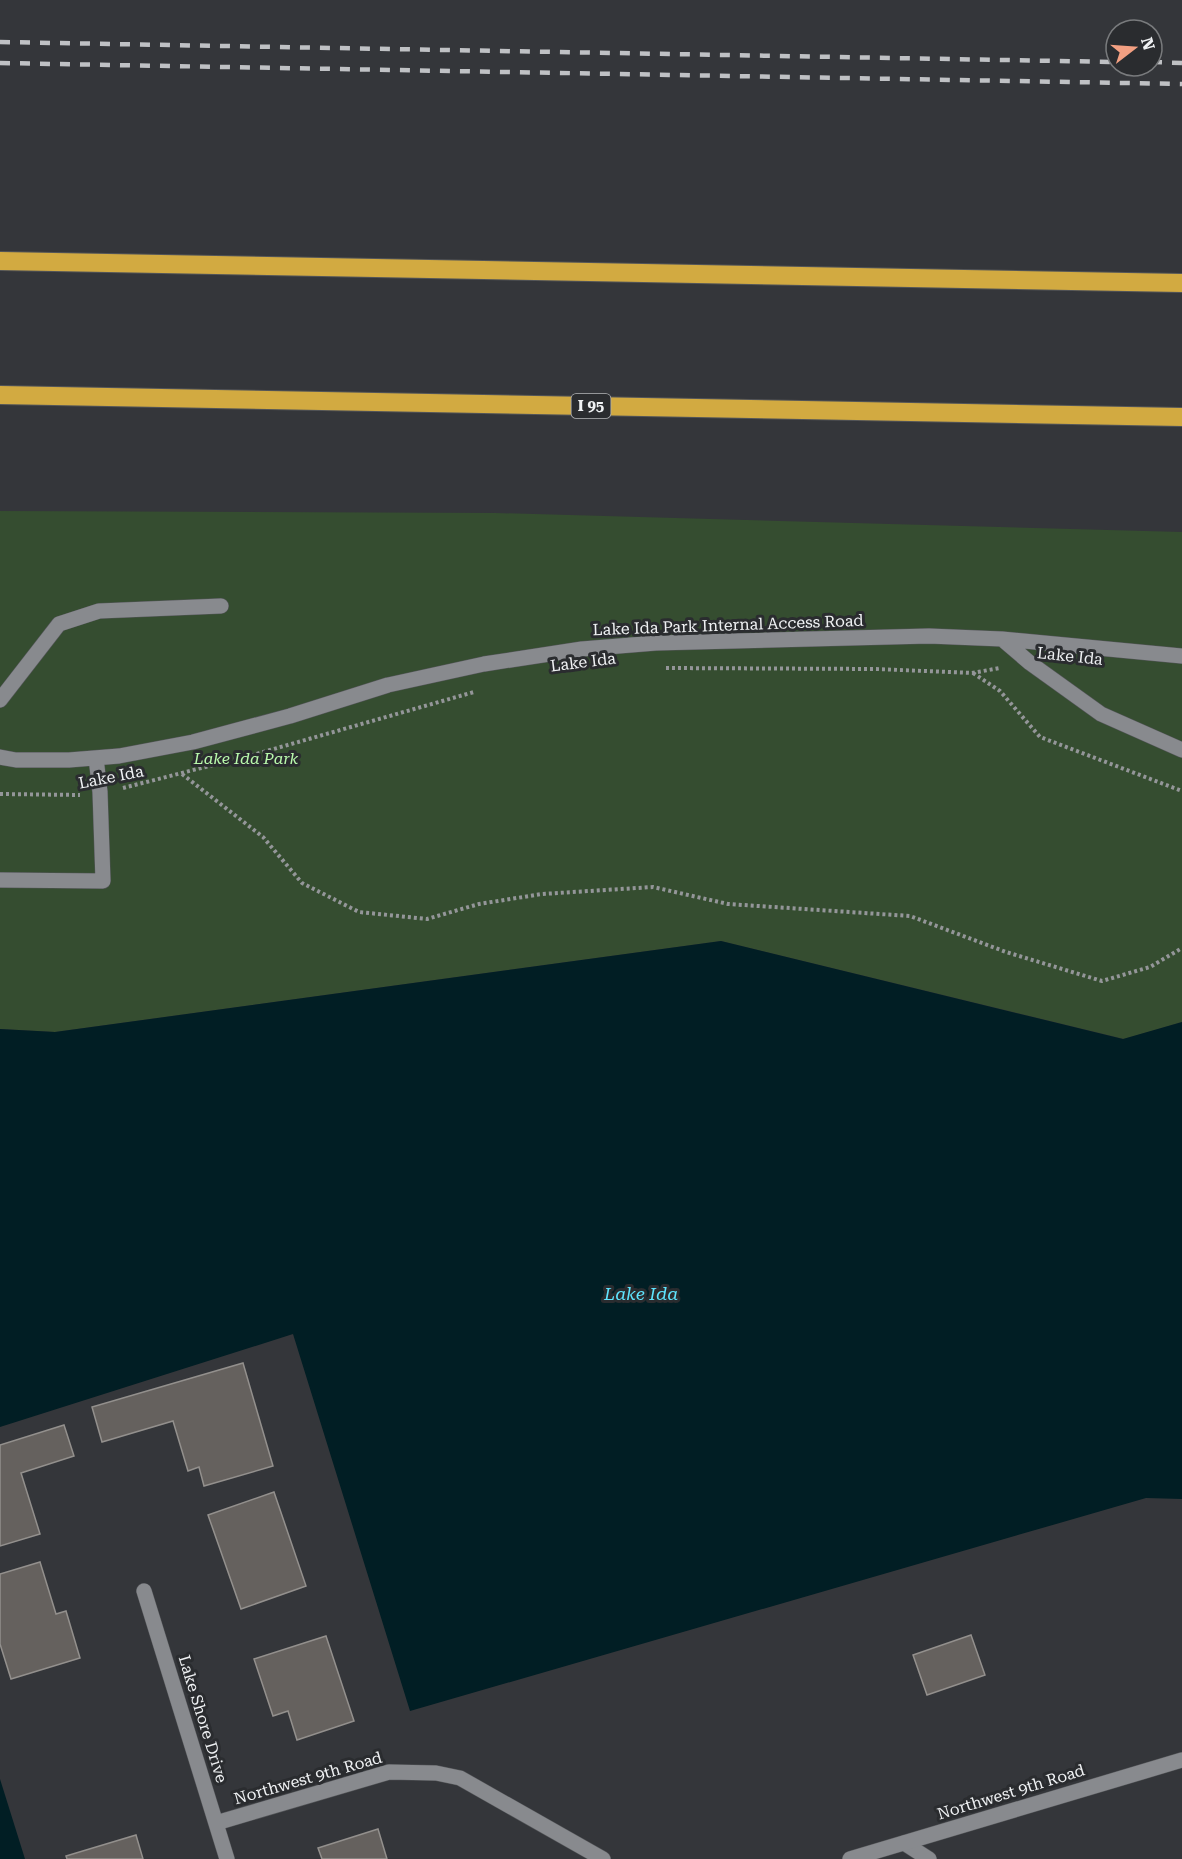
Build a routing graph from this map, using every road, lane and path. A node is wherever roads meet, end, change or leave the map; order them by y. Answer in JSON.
{"nodes":[{"id":1,"x":0,"y":261,"type":"edge"},
{"id":2,"x":1182,"y":283,"type":"edge"},
{"id":3,"x":0,"y":395,"type":"edge"},
{"id":4,"x":1182,"y":417,"type":"edge"},
{"id":5,"x":221,"y":606,"type":"dead end"},
{"id":6,"x":1002,"y":639,"type":"junction"},
{"id":7,"x":1182,"y":656,"type":"edge"},
{"id":8,"x":1030,"y":663,"type":"junction"},
{"id":9,"x":660,"y":668,"type":"dead end"},
{"id":10,"x":972,"y":673,"type":"junction"},
{"id":11,"x":479,"y":691,"type":"dead end"},
{"id":12,"x":0,"y":700,"type":"edge"},
{"id":13,"x":1182,"y":750,"type":"edge"},
{"id":14,"x":0,"y":757,"type":"edge"},
{"id":15,"x":96,"y":758,"type":"junction"},
{"id":16,"x":182,"y":774,"type":"junction"},
{"id":17,"x":1182,"y":791,"type":"edge"},
{"id":18,"x":100,"y":792,"type":"junction"},
{"id":19,"x":0,"y":794,"type":"edge"},
{"id":20,"x":0,"y":880,"type":"edge"},
{"id":21,"x":1182,"y":948,"type":"edge"},
{"id":22,"x":144,"y":1591,"type":"dead end"},
{"id":23,"x":1182,"y":1760,"type":"edge"},
{"id":24,"x":216,"y":1823,"type":"junction"},
{"id":25,"x":904,"y":1843,"type":"junction"},
{"id":26,"x":227,"y":1859,"type":"edge"},
{"id":27,"x":603,"y":1859,"type":"edge"},
{"id":28,"x":850,"y":1859,"type":"edge"},
{"id":29,"x":929,"y":1859,"type":"edge"}],
"edges":[{"from":1,"to":2,"type":"highway"},
{"from":3,"to":4,"type":"highway","number":"I 95"},
{"from":5,"to":12,"type":"street"},
{"from":6,"to":7,"type":"street","name":"Lake Ida Park Internal Access Road"},
{"from":6,"to":8,"type":"street"},
{"from":6,"to":15,"type":"street","name":"Lake Ida Park Internal Access Road"},
{"from":8,"to":10,"type":"path","name":"Lake Ida"},
{"from":8,"to":13,"type":"street"},
{"from":9,"to":10,"type":"path","name":"Lake Ida"},
{"from":10,"to":17,"type":"path"},
{"from":11,"to":16,"type":"path","name":"Lake Ida"},
{"from":14,"to":15,"type":"street","name":"Lake Ida Park Internal Access Road"},
{"from":15,"to":18,"type":"street"},
{"from":16,"to":18,"type":"path","name":"Lake Ida"},
{"from":16,"to":21,"type":"path"},
{"from":18,"to":19,"type":"path","name":"Lake Ida"},
{"from":18,"to":20,"type":"street"},
{"from":22,"to":24,"type":"street","name":"Lake Shore Drive"},
{"from":23,"to":25,"type":"street","name":"Northwest 9th Road"},
{"from":24,"to":26,"type":"street","name":"Lake Shore Drive"},
{"from":24,"to":27,"type":"street","name":"Northwest 9th Road"},
{"from":25,"to":28,"type":"street","name":"Northwest 9th Road"},
{"from":25,"to":29,"type":"street"}]}
